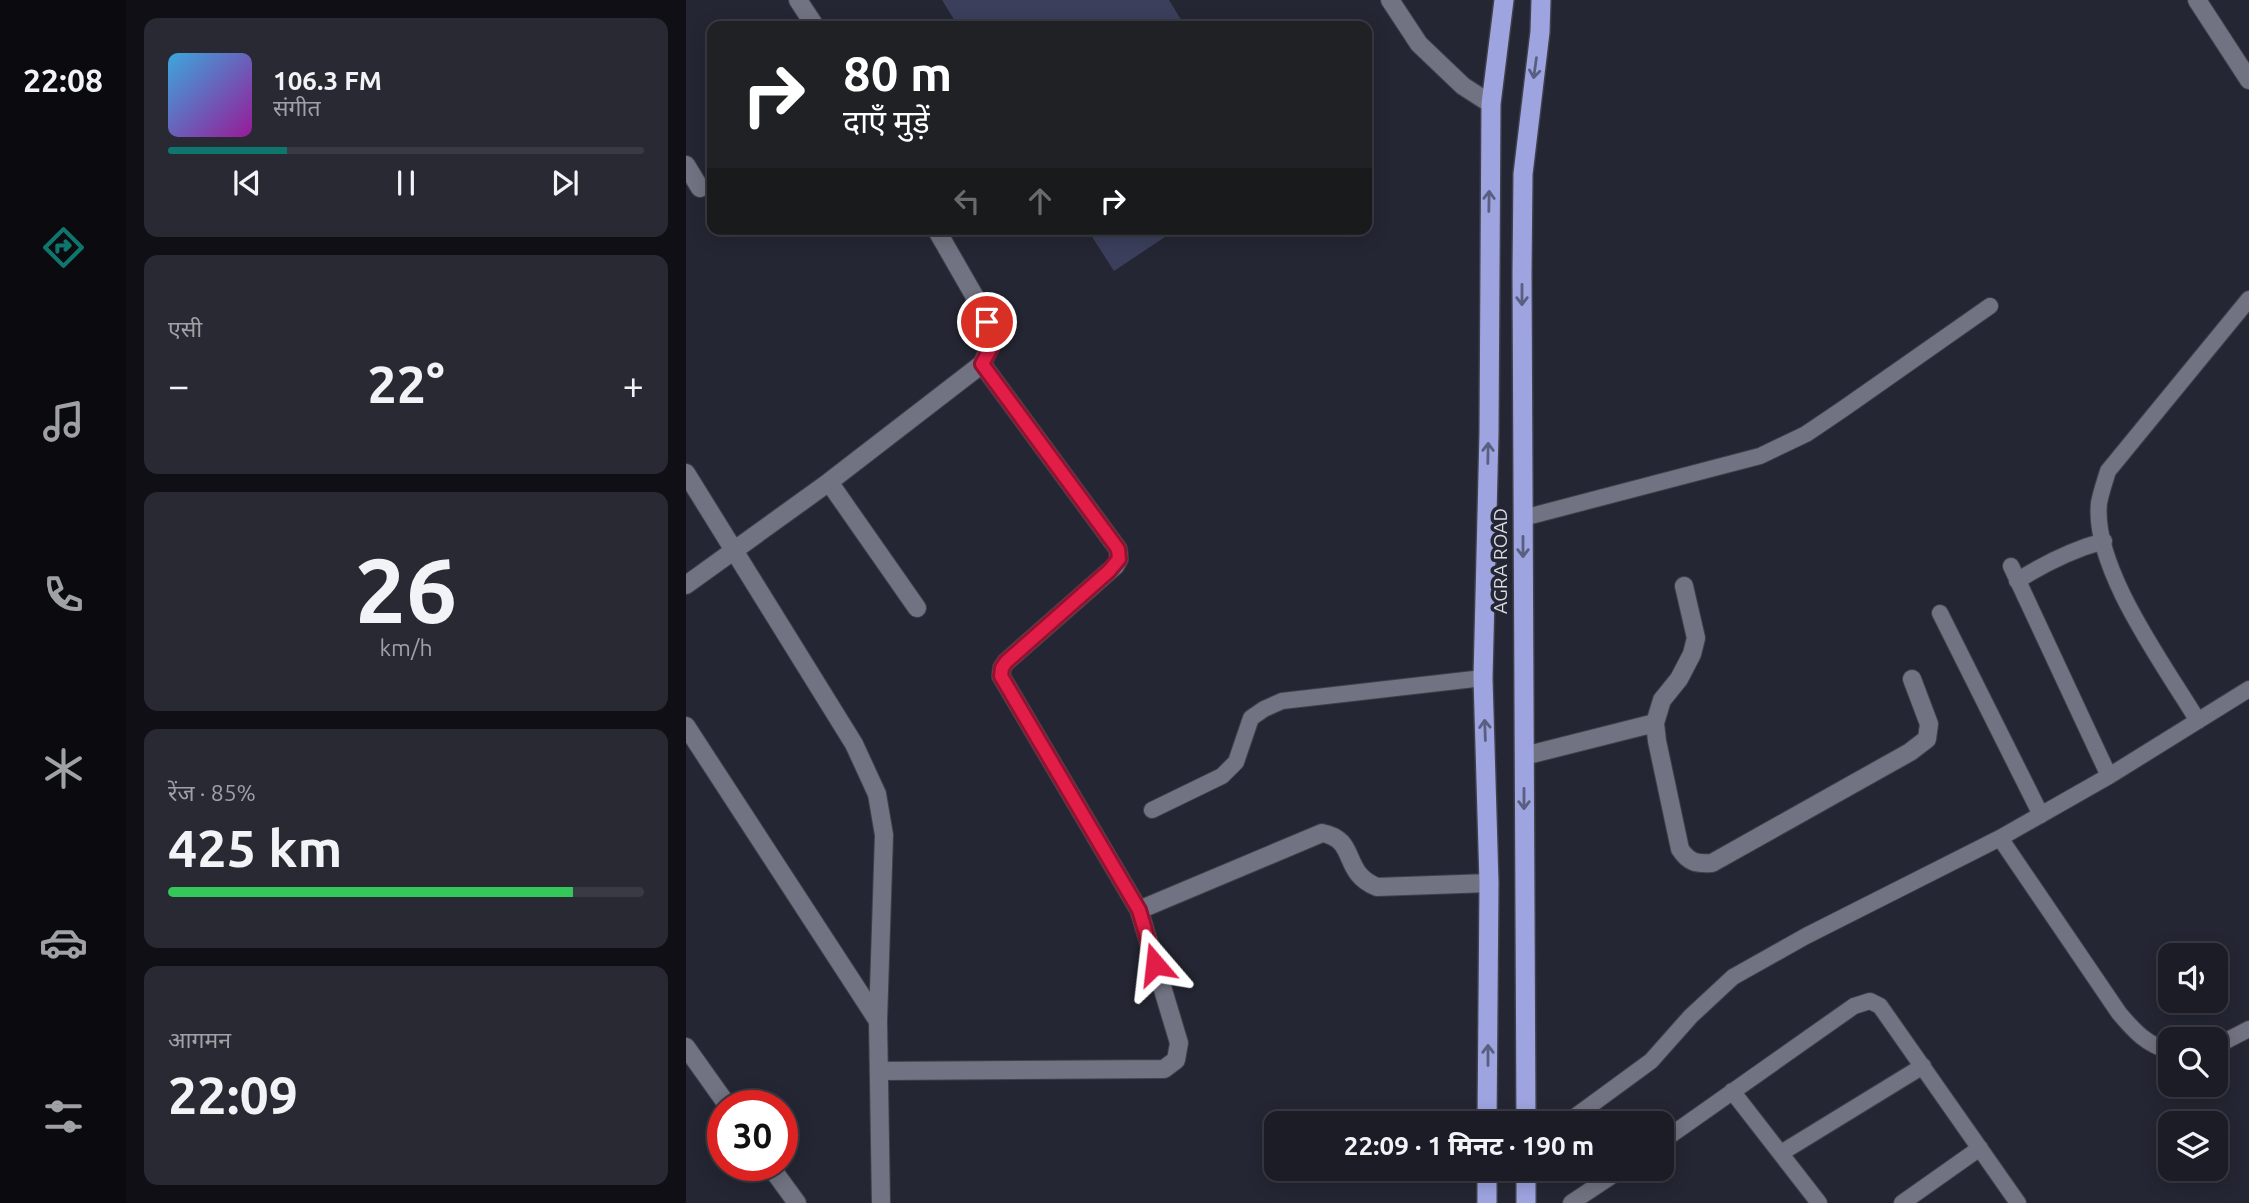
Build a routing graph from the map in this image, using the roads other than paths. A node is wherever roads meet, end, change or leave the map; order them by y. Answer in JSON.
{"nodes":[{"id":1,"x":798,"y":0,"type":"edge"},
{"id":2,"x":1390,"y":0,"type":"edge"},
{"id":3,"x":1504,"y":0,"type":"edge"},
{"id":4,"x":1541,"y":0,"type":"edge"},
{"id":5,"x":2197,"y":0,"type":"edge"},
{"id":6,"x":812,"y":21,"type":"edge"},
{"id":7,"x":2249,"y":80,"type":"edge"},
{"id":8,"x":1491,"y":104,"type":"junction"},
{"id":9,"x":686,"y":166,"type":"edge"},
{"id":10,"x":701,"y":188,"type":"dead end"},
{"id":11,"x":939,"y":235,"type":"edge"},
{"id":12,"x":2249,"y":299,"type":"edge"},
{"id":13,"x":1990,"y":306,"type":"dead end"},
{"id":14,"x":982,"y":364,"type":"junction"},
{"id":15,"x":686,"y":473,"type":"edge"},
{"id":16,"x":829,"y":482,"type":"junction"},
{"id":17,"x":1523,"y":518,"type":"junction"},
{"id":18,"x":2104,"y":541,"type":"junction"},
{"id":19,"x":735,"y":551,"type":"junction"},
{"id":20,"x":686,"y":586,"type":"edge"},
{"id":21,"x":1684,"y":586,"type":"dead end"},
{"id":22,"x":917,"y":608,"type":"dead end"},
{"id":23,"x":1940,"y":613,"type":"dead end"},
{"id":24,"x":1483,"y":678,"type":"junction"},
{"id":25,"x":1912,"y":679,"type":"dead end"},
{"id":26,"x":2249,"y":689,"type":"edge"},
{"id":27,"x":2198,"y":721,"type":"junction"},
{"id":28,"x":1655,"y":723,"type":"junction"},
{"id":29,"x":686,"y":726,"type":"edge"},
{"id":30,"x":1524,"y":757,"type":"junction"},
{"id":31,"x":2109,"y":776,"type":"junction"},
{"id":32,"x":1152,"y":810,"type":"dead end"},
{"id":33,"x":2041,"y":815,"type":"junction"},
{"id":34,"x":2000,"y":838,"type":"junction"},
{"id":35,"x":1489,"y":883,"type":"junction"},
{"id":36,"x":1139,"y":910,"type":"junction"},
{"id":37,"x":878,"y":1021,"type":"junction"},
{"id":38,"x":2249,"y":1029,"type":"edge"},
{"id":39,"x":2228,"y":1040,"type":"edge"},
{"id":40,"x":686,"y":1047,"type":"edge"},
{"id":41,"x":2158,"y":1048,"type":"edge"},
{"id":42,"x":1923,"y":1066,"type":"junction"},
{"id":43,"x":879,"y":1071,"type":"junction"},
{"id":44,"x":717,"y":1090,"type":"edge"},
{"id":45,"x":1732,"y":1091,"type":"junction"},
{"id":46,"x":1487,"y":1111,"type":"edge"},
{"id":47,"x":1526,"y":1111,"type":"edge"},
{"id":48,"x":1584,"y":1111,"type":"edge"},
{"id":49,"x":1674,"y":1133,"type":"edge"},
{"id":50,"x":1980,"y":1148,"type":"junction"},
{"id":51,"x":1781,"y":1153,"type":"junction"},
{"id":52,"x":781,"y":1181,"type":"edge"},
{"id":53,"x":1487,"y":1181,"type":"edge"},
{"id":54,"x":1526,"y":1181,"type":"edge"},
{"id":55,"x":1606,"y":1181,"type":"edge"},
{"id":56,"x":1599,"y":1186,"type":"junction"},
{"id":57,"x":797,"y":1203,"type":"edge"},
{"id":58,"x":881,"y":1203,"type":"edge"},
{"id":59,"x":1487,"y":1203,"type":"edge"},
{"id":60,"x":1526,"y":1203,"type":"edge"},
{"id":61,"x":1571,"y":1203,"type":"edge"},
{"id":62,"x":1599,"y":1203,"type":"edge"},
{"id":63,"x":1819,"y":1203,"type":"edge"},
{"id":64,"x":1902,"y":1203,"type":"edge"},
{"id":65,"x":2018,"y":1203,"type":"edge"}],
"edges":[{"from":1,"to":6,"type":"street"},
{"from":2,"to":8,"type":"street"},
{"from":3,"to":8,"type":"highway","name":"AGRA ROAD"},
{"from":4,"to":17,"type":"highway","name":"AGRA ROAD","one_way":true},
{"from":5,"to":7,"type":"street"},
{"from":24,"to":8,"type":"highway","name":"AGRA ROAD","one_way":true},
{"from":9,"to":10,"type":"street"},
{"from":11,"to":14,"type":"street"},
{"from":12,"to":18,"type":"lane"},
{"from":13,"to":17,"type":"lane"},
{"from":14,"to":16,"type":"street"},
{"from":14,"to":36,"type":"street"},
{"from":15,"to":19,"type":"street"},
{"from":16,"to":19,"type":"street"},
{"from":16,"to":22,"type":"street"},
{"from":17,"to":30,"type":"highway","name":"AGRA ROAD","one_way":true},
{"from":18,"to":27,"type":"lane"},
{"from":18,"to":31,"type":"lane"},
{"from":19,"to":20,"type":"street"},
{"from":19,"to":37,"type":"street"},
{"from":21,"to":28,"type":"street"},
{"from":23,"to":33,"type":"lane"},
{"from":24,"to":32,"type":"lane"},
{"from":35,"to":24,"type":"highway","name":"AGRA ROAD","one_way":true},
{"from":25,"to":28,"type":"street"},
{"from":26,"to":27,"type":"lane"},
{"from":27,"to":31,"type":"lane"},
{"from":28,"to":30,"type":"street"},
{"from":29,"to":37,"type":"street"},
{"from":30,"to":47,"type":"highway","name":"AGRA ROAD","one_way":true},
{"from":31,"to":33,"type":"lane"},
{"from":33,"to":34,"type":"lane"},
{"from":34,"to":41,"type":"lane"},
{"from":34,"to":48,"type":"lane"},
{"from":35,"to":36,"type":"street"},
{"from":46,"to":35,"type":"highway","name":"AGRA ROAD","one_way":true},
{"from":36,"to":43,"type":"street"},
{"from":37,"to":43,"type":"street"},
{"from":38,"to":39,"type":"lane"},
{"from":40,"to":44,"type":"street"},
{"from":42,"to":45,"type":"lane"},
{"from":42,"to":50,"type":"lane"},
{"from":42,"to":51,"type":"lane"},
{"from":43,"to":58,"type":"street"},
{"from":45,"to":49,"type":"lane"},
{"from":45,"to":51,"type":"lane"},
{"from":50,"to":64,"type":"lane"},
{"from":50,"to":65,"type":"lane"},
{"from":51,"to":63,"type":"lane"},
{"from":52,"to":57,"type":"street"},
{"from":53,"to":59,"type":"highway"},
{"from":54,"to":60,"type":"highway"},
{"from":55,"to":56,"type":"lane"},
{"from":56,"to":61,"type":"lane"},
{"from":56,"to":62,"type":"lane"}]}
